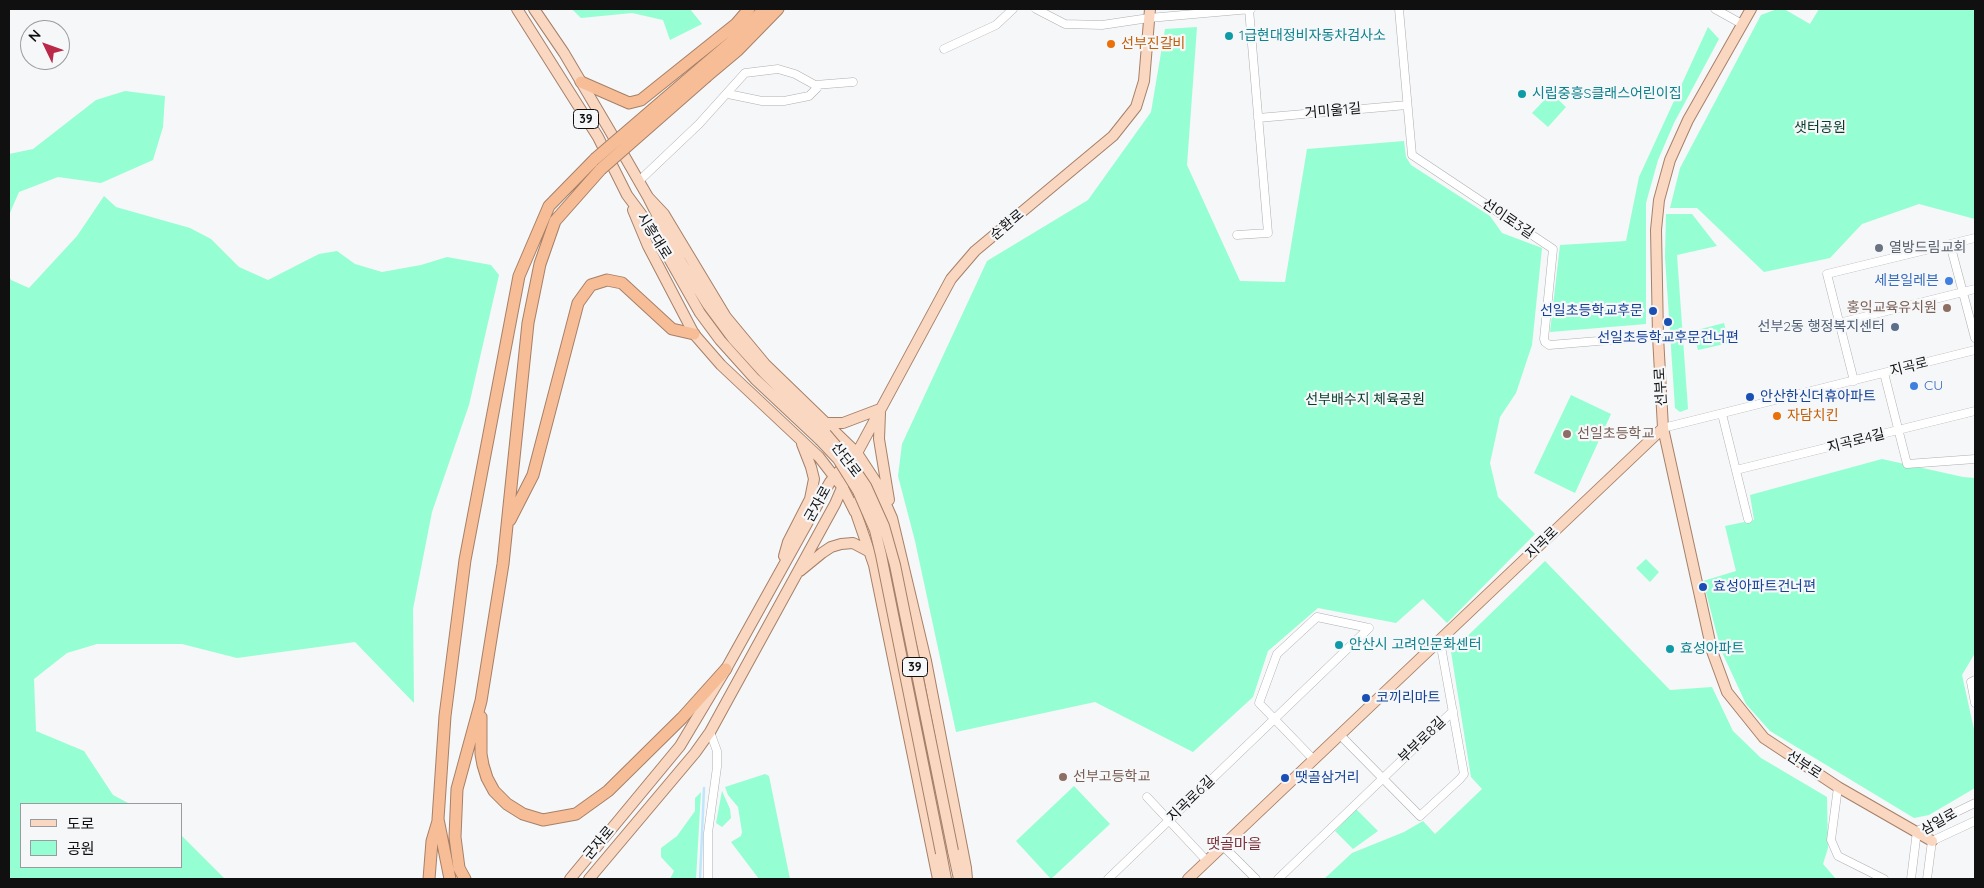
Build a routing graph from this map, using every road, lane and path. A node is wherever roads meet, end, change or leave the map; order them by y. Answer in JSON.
{"nodes":[{"id":1,"x":517,"y":9,"type":"edge"},
{"id":2,"x":534,"y":9,"type":"edge"},
{"id":3,"x":749,"y":9,"type":"edge"},
{"id":4,"x":764,"y":9,"type":"edge"},
{"id":5,"x":778,"y":9,"type":"edge"},
{"id":6,"x":1013,"y":9,"type":"edge"},
{"id":7,"x":1036,"y":9,"type":"edge"},
{"id":8,"x":1250,"y":9,"type":"edge"},
{"id":9,"x":1399,"y":9,"type":"edge"},
{"id":10,"x":1715,"y":9,"type":"edge"},
{"id":11,"x":1751,"y":9,"type":"edge"},
{"id":12,"x":1149,"y":13,"type":"edge"},
{"id":13,"x":1742,"y":24,"type":"junction"},
{"id":14,"x":944,"y":49,"type":"dead end"},
{"id":15,"x":704,"y":71,"type":"junction"},
{"id":16,"x":581,"y":82,"type":"junction"},
{"id":17,"x":853,"y":82,"type":"dead end"},
{"id":18,"x":817,"y":88,"type":"dead end"},
{"id":19,"x":728,"y":94,"type":"junction"},
{"id":20,"x":1407,"y":105,"type":"junction"},
{"id":21,"x":1258,"y":118,"type":"junction"},
{"id":22,"x":598,"y":164,"type":"junction"},
{"id":23,"x":639,"y":181,"type":"junction"},
{"id":24,"x":626,"y":195,"type":"junction"},
{"id":25,"x":648,"y":197,"type":"junction"},
{"id":26,"x":657,"y":228,"type":"junction"},
{"id":27,"x":1236,"y":235,"type":"dead end"},
{"id":28,"x":1975,"y":238,"type":"edge"},
{"id":29,"x":1950,"y":244,"type":"junction"},
{"id":30,"x":1975,"y":290,"type":"edge"},
{"id":31,"x":1963,"y":292,"type":"junction"},
{"id":32,"x":1839,"y":323,"type":"junction"},
{"id":33,"x":694,"y":334,"type":"junction"},
{"id":34,"x":1658,"y":336,"type":"junction"},
{"id":35,"x":1975,"y":338,"type":"edge"},
{"id":36,"x":1975,"y":350,"type":"edge"},
{"id":37,"x":1884,"y":373,"type":"junction"},
{"id":38,"x":1854,"y":381,"type":"junction"},
{"id":39,"x":880,"y":410,"type":"junction"},
{"id":40,"x":1975,"y":411,"type":"edge"},
{"id":41,"x":1722,"y":414,"type":"junction"},
{"id":42,"x":1663,"y":428,"type":"junction"},
{"id":43,"x":1898,"y":430,"type":"junction"},
{"id":44,"x":824,"y":432,"type":"junction"},
{"id":45,"x":803,"y":442,"type":"junction"},
{"id":46,"x":857,"y":452,"type":"junction"},
{"id":47,"x":1975,"y":459,"type":"edge"},
{"id":48,"x":1736,"y":470,"type":"junction"},
{"id":49,"x":834,"y":477,"type":"junction"},
{"id":50,"x":843,"y":488,"type":"junction"},
{"id":51,"x":862,"y":489,"type":"junction"},
{"id":52,"x":885,"y":503,"type":"junction"},
{"id":53,"x":816,"y":508,"type":"junction"},
{"id":54,"x":828,"y":516,"type":"junction"},
{"id":55,"x":857,"y":516,"type":"junction"},
{"id":56,"x":1748,"y":519,"type":"dead end"},
{"id":57,"x":892,"y":520,"type":"junction"},
{"id":58,"x":507,"y":526,"type":"junction"},
{"id":59,"x":870,"y":552,"type":"junction"},
{"id":60,"x":797,"y":573,"type":"junction"},
{"id":61,"x":779,"y":574,"type":"junction"},
{"id":62,"x":1440,"y":640,"type":"junction"},
{"id":63,"x":726,"y":669,"type":"junction"},
{"id":64,"x":1975,"y":680,"type":"edge"},
{"id":65,"x":481,"y":701,"type":"junction"},
{"id":66,"x":1975,"y":702,"type":"edge"},
{"id":67,"x":1453,"y":711,"type":"junction"},
{"id":68,"x":1275,"y":719,"type":"junction"},
{"id":69,"x":710,"y":732,"type":"junction"},
{"id":70,"x":1340,"y":735,"type":"junction"},
{"id":71,"x":1314,"y":760,"type":"junction"},
{"id":72,"x":1383,"y":778,"type":"junction"},
{"id":73,"x":1838,"y":787,"type":"junction"},
{"id":74,"x":1147,"y":797,"type":"dead end"},
{"id":75,"x":1975,"y":804,"type":"edge"},
{"id":76,"x":438,"y":819,"type":"junction"},
{"id":77,"x":1169,"y":821,"type":"junction"},
{"id":78,"x":1975,"y":821,"type":"edge"},
{"id":79,"x":1917,"y":831,"type":"junction"},
{"id":80,"x":1932,"y":841,"type":"junction"},
{"id":81,"x":1223,"y":846,"type":"junction"},
{"id":82,"x":616,"y":847,"type":"junction"},
{"id":83,"x":1207,"y":861,"type":"junction"},
{"id":84,"x":937,"y":878,"type":"edge"},
{"id":85,"x":429,"y":879,"type":"edge"},
{"id":86,"x":450,"y":879,"type":"edge"},
{"id":87,"x":465,"y":879,"type":"edge"},
{"id":88,"x":570,"y":879,"type":"edge"},
{"id":89,"x":589,"y":879,"type":"edge"},
{"id":90,"x":597,"y":879,"type":"edge"},
{"id":91,"x":708,"y":879,"type":"edge"},
{"id":92,"x":946,"y":879,"type":"edge"},
{"id":93,"x":958,"y":879,"type":"edge"},
{"id":94,"x":967,"y":879,"type":"edge"},
{"id":95,"x":1108,"y":879,"type":"edge"},
{"id":96,"x":1188,"y":879,"type":"edge"},
{"id":97,"x":1256,"y":879,"type":"edge"},
{"id":98,"x":1278,"y":879,"type":"edge"},
{"id":99,"x":1884,"y":879,"type":"edge"},
{"id":100,"x":1911,"y":879,"type":"edge"},
{"id":101,"x":1927,"y":879,"type":"edge"}],
"edges":[{"from":1,"to":24,"type":"main road","name":"시흥대로","number":"39"},
{"from":2,"to":16,"type":"main road","name":"시흥대로","number":"39"},
{"from":3,"to":16,"type":"highway"},
{"from":4,"to":15,"type":"highway"},
{"from":5,"to":15,"type":"highway"},
{"from":6,"to":14,"type":"street"},
{"from":7,"to":12,"type":"street"},
{"from":8,"to":12,"type":"street"},
{"from":8,"to":21,"type":"street"},
{"from":9,"to":20,"type":"street","name":"선이로3길"},
{"from":10,"to":13,"type":"street"},
{"from":11,"to":13,"type":"main road","name":"선부로"},
{"from":12,"to":39,"type":"main road","name":"순환로"},
{"from":13,"to":34,"type":"main road","name":"선부로"},
{"from":15,"to":22,"type":"highway","bridge":true},
{"from":16,"to":23,"type":"main road","name":"시흥대로","number":"39"},
{"from":17,"to":19,"type":"street"},
{"from":18,"to":19,"type":"street"},
{"from":19,"to":23,"type":"street"},
{"from":20,"to":21,"type":"street","name":"거미울1길"},
{"from":20,"to":34,"type":"street","name":"선이로3길"},
{"from":21,"to":27,"type":"street"},
{"from":22,"to":58,"type":"highway"},
{"from":22,"to":76,"type":"highway"},
{"from":23,"to":25,"type":"main road","name":"시흥대로","number":"39"},
{"from":24,"to":26,"type":"main road","name":"시흥대로","number":"39"},
{"from":24,"to":33,"type":"main road"},
{"from":25,"to":26,"type":"main road","name":"시흥대로","number":"39"},
{"from":25,"to":44,"type":"main road"},
{"from":26,"to":44,"type":"main road","name":"시흥대로","number":"39"},
{"from":28,"to":29,"type":"street"},
{"from":29,"to":31,"type":"street"},
{"from":29,"to":32,"type":"street"},
{"from":30,"to":31,"type":"street"},
{"from":31,"to":32,"type":"street"},
{"from":31,"to":35,"type":"street"},
{"from":32,"to":38,"type":"street"},
{"from":33,"to":45,"type":"main road"},
{"from":33,"to":58,"type":"highway"},
{"from":34,"to":42,"type":"main road","name":"선부로"},
{"from":36,"to":37,"type":"street","name":"지곡로"},
{"from":37,"to":38,"type":"street","name":"지곡로"},
{"from":37,"to":43,"type":"street"},
{"from":38,"to":41,"type":"street","name":"지곡로"},
{"from":39,"to":44,"type":"main road"},
{"from":39,"to":46,"type":"main road","name":"순환로"},
{"from":39,"to":57,"type":"main road"},
{"from":40,"to":43,"type":"street","name":"지곡로4길"},
{"from":41,"to":42,"type":"street","name":"지곡로"},
{"from":41,"to":48,"type":"street"},
{"from":42,"to":62,"type":"main road","name":"지곡로"},
{"from":42,"to":73,"type":"main road","name":"선부로"},
{"from":43,"to":47,"type":"street"},
{"from":43,"to":48,"type":"street","name":"지곡로4길"},
{"from":44,"to":45,"type":"main road"},
{"from":44,"to":46,"type":"main road"},
{"from":44,"to":51,"type":"main road","name":"산단로","number":"39","bridge":true},
{"from":45,"to":49,"type":"main road"},
{"from":45,"to":61,"type":"main road"},
{"from":46,"to":49,"type":"main road","name":"군자로"},
{"from":46,"to":50,"type":"main road","name":"군자로"},
{"from":46,"to":52,"type":"main road"},
{"from":48,"to":56,"type":"street"},
{"from":49,"to":50,"type":"main road"},
{"from":49,"to":53,"type":"main road","name":"군자로"},
{"from":50,"to":54,"type":"main road","name":"군자로"},
{"from":50,"to":55,"type":"main road"},
{"from":51,"to":92,"type":"main road","number":"39","bridge":true},
{"from":51,"to":93,"type":"main road","number":"39","bridge":true},
{"from":52,"to":55,"type":"main road"},
{"from":52,"to":57,"type":"main road"},
{"from":53,"to":54,"type":"main road"},
{"from":53,"to":61,"type":"main road","name":"군자로"},
{"from":54,"to":60,"type":"main road","name":"군자로"},
{"from":55,"to":59,"type":"main road"},
{"from":57,"to":94,"type":"main road"},
{"from":58,"to":65,"type":"highway"},
{"from":59,"to":60,"type":"main road"},
{"from":59,"to":84,"type":"main road"},
{"from":60,"to":69,"type":"main road","name":"군자로"},
{"from":61,"to":63,"type":"main road","name":"군자로"},
{"from":62,"to":67,"type":"street","name":"부부로8길"},
{"from":62,"to":70,"type":"main road","name":"지곡로"},
{"from":63,"to":65,"type":"highway"},
{"from":63,"to":88,"type":"main road","name":"군자로"},
{"from":64,"to":66,"type":"street"},
{"from":65,"to":87,"type":"highway"},
{"from":67,"to":72,"type":"street","name":"부부로8길"},
{"from":67,"to":72,"type":"street"},
{"from":68,"to":68,"type":"street","name":"지곡로6길"},
{"from":68,"to":71,"type":"street"},
{"from":68,"to":77,"type":"street","name":"지곡로6길"},
{"from":69,"to":82,"type":"main road","name":"군자로"},
{"from":69,"to":91,"type":"street"},
{"from":70,"to":71,"type":"main road","name":"지곡로"},
{"from":70,"to":72,"type":"street"},
{"from":71,"to":81,"type":"main road","name":"지곡로"},
{"from":72,"to":98,"type":"street","name":"부부로8길"},
{"from":73,"to":79,"type":"main road","name":"선부로"},
{"from":73,"to":99,"type":"street"},
{"from":74,"to":77,"type":"street"},
{"from":75,"to":79,"type":"street","name":"삼일로"},
{"from":76,"to":85,"type":"highway"},
{"from":76,"to":86,"type":"highway"},
{"from":77,"to":83,"type":"street"},
{"from":77,"to":95,"type":"street","name":"지곡로6길"},
{"from":78,"to":80,"type":"street","name":"삼일로"},
{"from":79,"to":80,"type":"main road","name":"선부로"},
{"from":79,"to":100,"type":"street","name":"삼일로"},
{"from":80,"to":101,"type":"street","name":"삼일로"},
{"from":81,"to":83,"type":"main road","name":"지곡로"},
{"from":81,"to":97,"type":"street"},
{"from":82,"to":89,"type":"main road","name":"군자로"},
{"from":82,"to":90,"type":"main road"},
{"from":83,"to":96,"type":"main road","name":"지곡로"}]}
